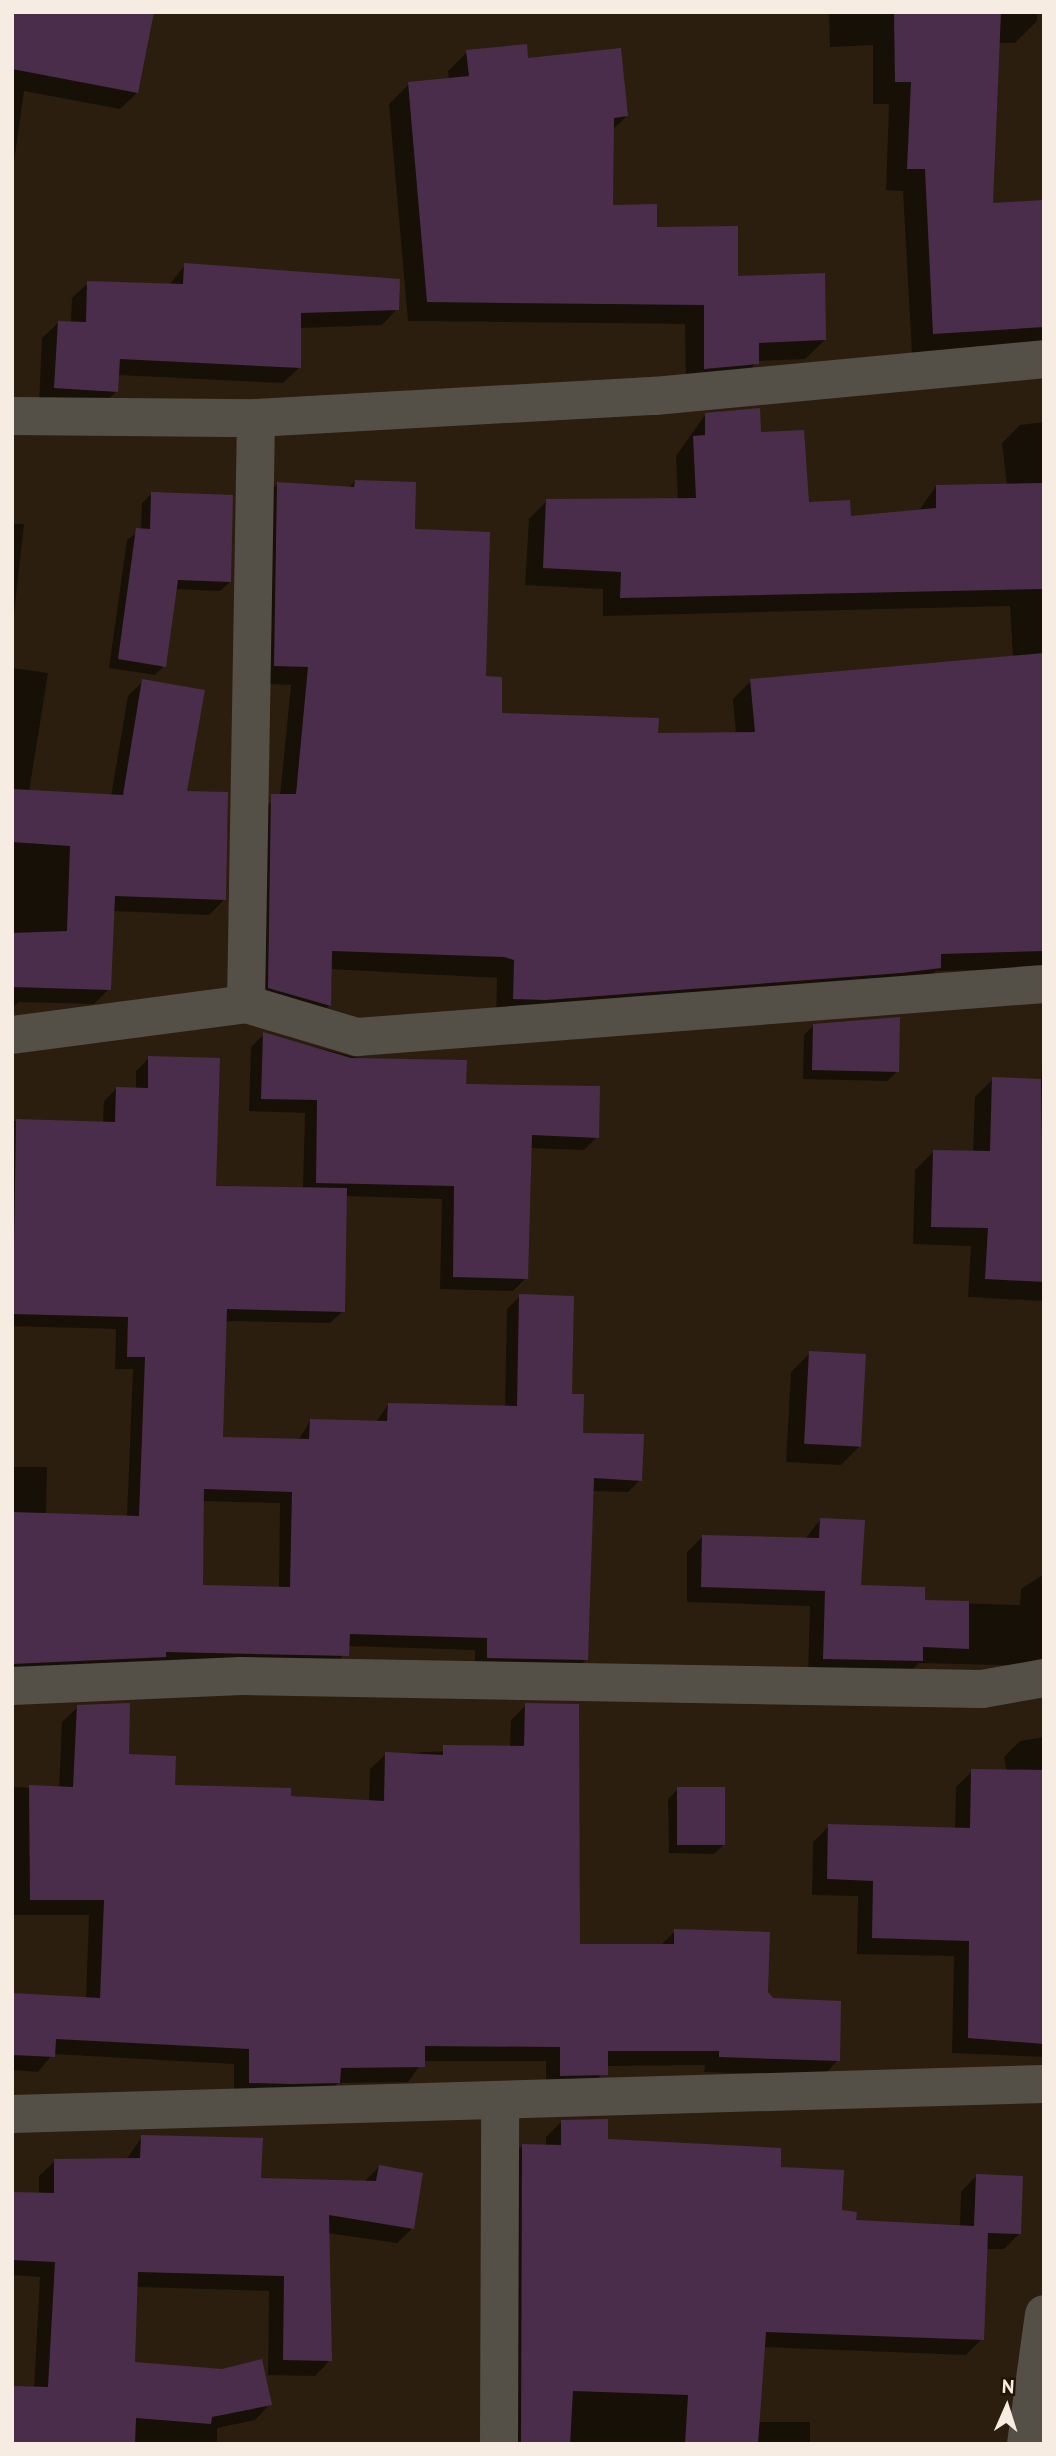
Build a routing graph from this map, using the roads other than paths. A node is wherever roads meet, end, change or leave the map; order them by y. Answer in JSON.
{"nodes":[{"id":1,"x":1044,"y":359,"type":"edge"},
{"id":2,"x":12,"y":416,"type":"edge"},
{"id":3,"x":256,"y":418,"type":"junction"},
{"id":4,"x":1044,"y":984,"type":"edge"},
{"id":5,"x":247,"y":1004,"type":"junction"},
{"id":6,"x":12,"y":1035,"type":"edge"},
{"id":7,"x":1044,"y":1678,"type":"edge"},
{"id":8,"x":12,"y":1686,"type":"edge"},
{"id":9,"x":1044,"y":2084,"type":"edge"},
{"id":10,"x":500,"y":2103,"type":"junction"},
{"id":11,"x":12,"y":2114,"type":"edge"},
{"id":12,"x":1044,"y":2314,"type":"edge"},
{"id":13,"x":499,"y":2444,"type":"edge"},
{"id":14,"x":1026,"y":2444,"type":"edge"}],
"edges":[{"from":1,"to":3,"type":"street"},
{"from":2,"to":3,"type":"street"},
{"from":3,"to":5,"type":"street"},
{"from":4,"to":5,"type":"street"},
{"from":5,"to":6,"type":"street"},
{"from":7,"to":8,"type":"street"},
{"from":9,"to":10,"type":"street"},
{"from":10,"to":11,"type":"street"},
{"from":10,"to":13,"type":"street"},
{"from":12,"to":14,"type":"street"}]}
